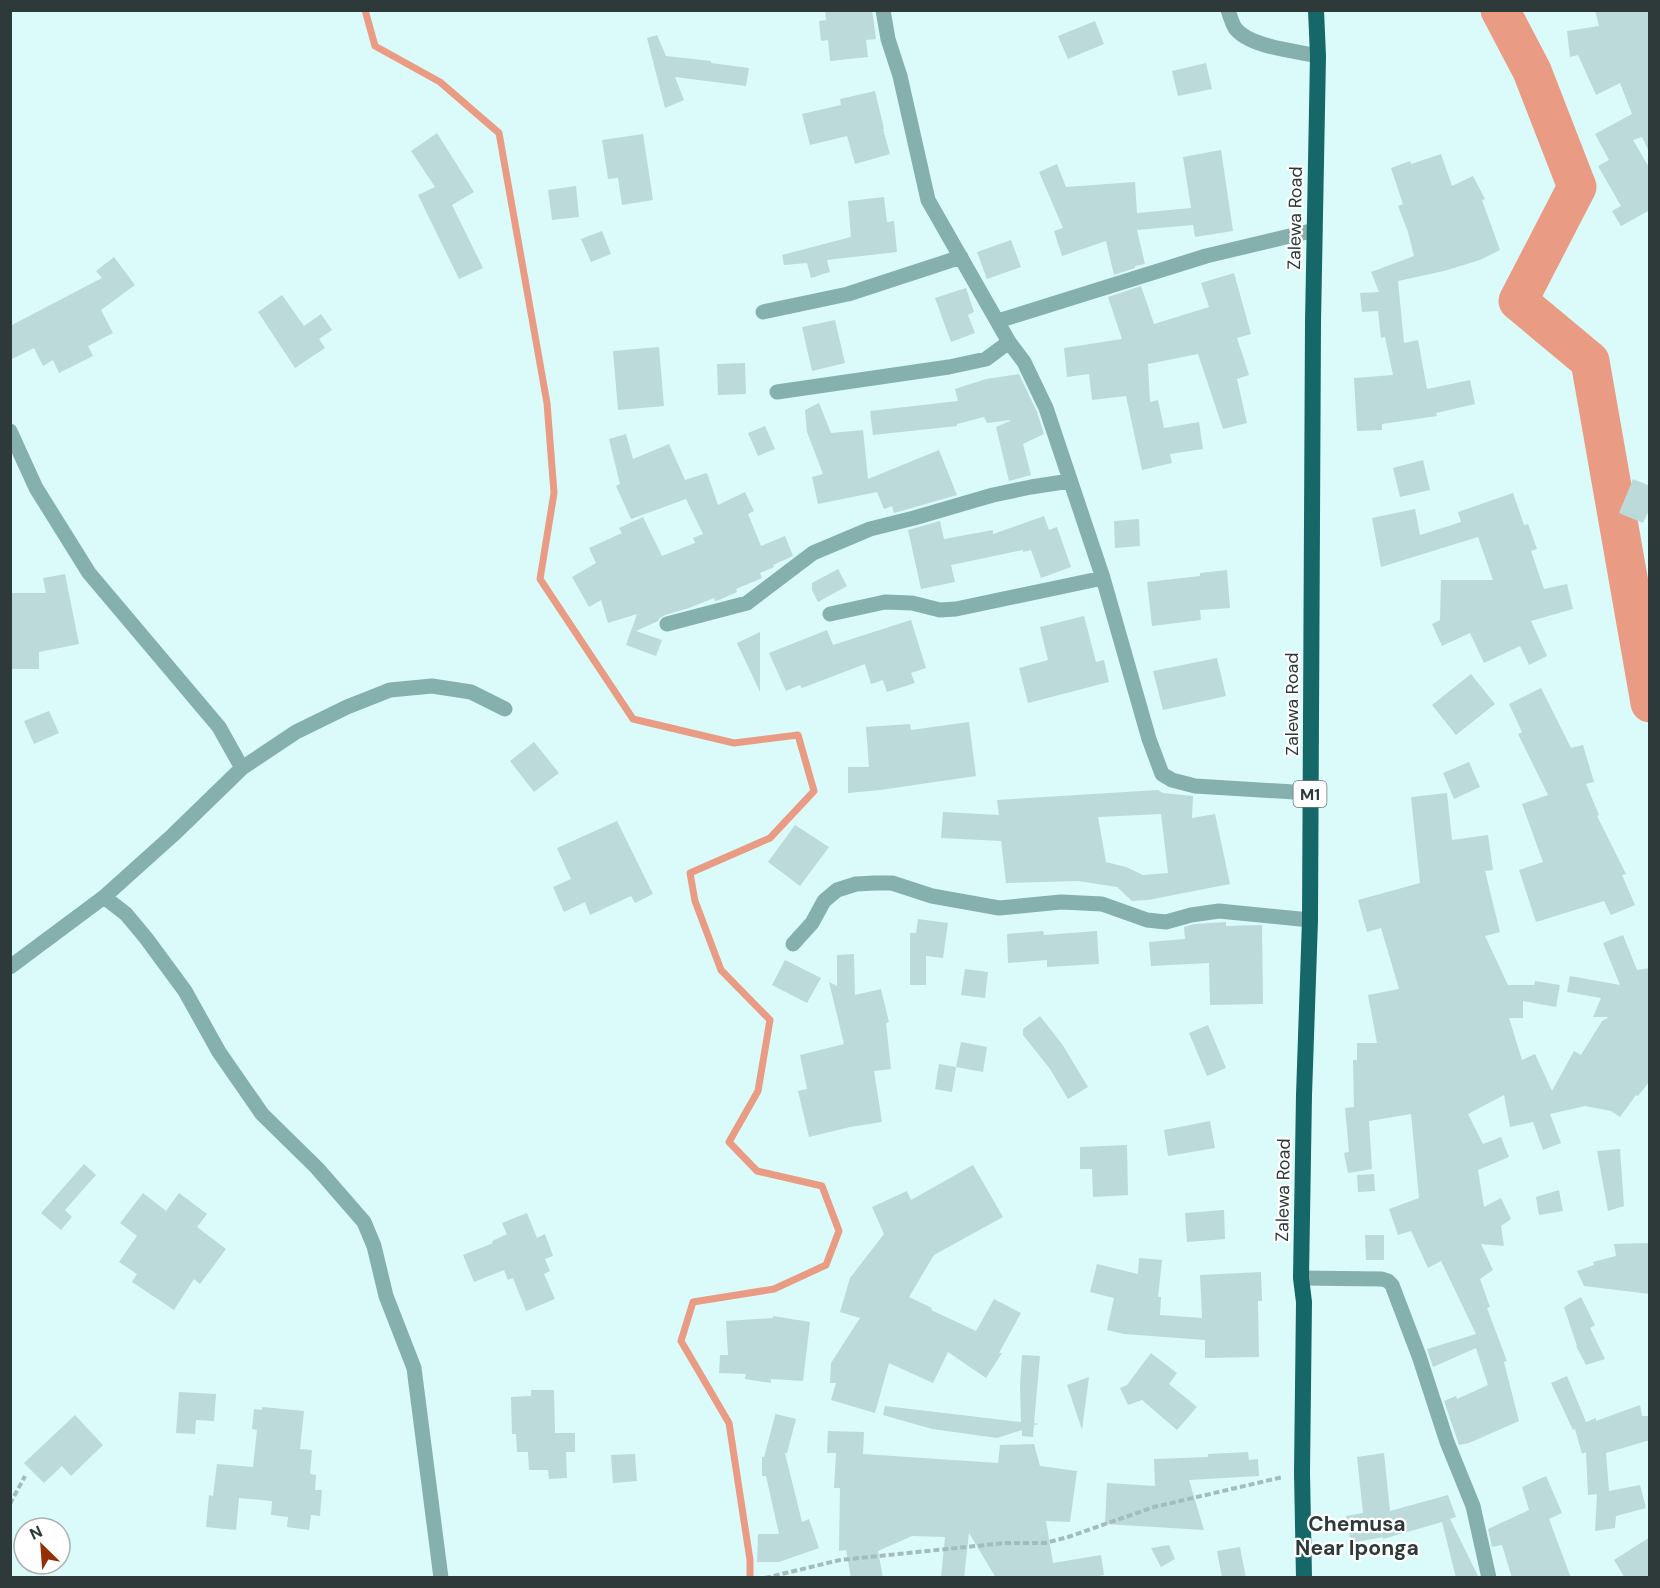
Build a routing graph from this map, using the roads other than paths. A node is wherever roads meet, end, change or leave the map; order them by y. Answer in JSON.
{"nodes":[{"id":1,"x":883,"y":10,"type":"edge"},
{"id":2,"x":1228,"y":10,"type":"edge"},
{"id":3,"x":1316,"y":10,"type":"edge"},
{"id":4,"x":1317,"y":56,"type":"junction"},
{"id":5,"x":1315,"y":230,"type":"junction"},
{"id":6,"x":961,"y":257,"type":"junction"},
{"id":7,"x":763,"y":312,"type":"dead end"},
{"id":8,"x":998,"y":321,"type":"junction"},
{"id":9,"x":1009,"y":342,"type":"junction"},
{"id":10,"x":777,"y":392,"type":"dead end"},
{"id":11,"x":10,"y":431,"type":"edge"},
{"id":12,"x":1070,"y":481,"type":"junction"},
{"id":13,"x":1103,"y":578,"type":"junction"},
{"id":14,"x":830,"y":614,"type":"dead end"},
{"id":15,"x":667,"y":624,"type":"dead end"},
{"id":16,"x":505,"y":709,"type":"dead end"},
{"id":17,"x":242,"y":768,"type":"junction"},
{"id":18,"x":1310,"y":793,"type":"junction"},
{"id":19,"x":104,"y":897,"type":"junction"},
{"id":20,"x":1310,"y":920,"type":"junction"},
{"id":21,"x":793,"y":944,"type":"dead end"},
{"id":22,"x":10,"y":967,"type":"edge"},
{"id":23,"x":1301,"y":1278,"type":"junction"},
{"id":24,"x":441,"y":1578,"type":"edge"},
{"id":25,"x":1305,"y":1578,"type":"edge"},
{"id":26,"x":1489,"y":1578,"type":"edge"}],
"edges":[{"from":1,"to":6,"type":"street"},
{"from":2,"to":4,"type":"street"},
{"from":3,"to":4,"type":"highway","name":"Zalewa Road","number":"M1"},
{"from":4,"to":5,"type":"highway","name":"Zalewa Road","number":"M1"},
{"from":5,"to":8,"type":"street"},
{"from":5,"to":18,"type":"highway","name":"Zalewa Road","number":"M1"},
{"from":6,"to":7,"type":"street"},
{"from":6,"to":8,"type":"street"},
{"from":8,"to":9,"type":"street"},
{"from":9,"to":10,"type":"street"},
{"from":9,"to":12,"type":"street"},
{"from":11,"to":17,"type":"street"},
{"from":12,"to":13,"type":"street"},
{"from":12,"to":15,"type":"street"},
{"from":13,"to":14,"type":"street"},
{"from":13,"to":18,"type":"street"},
{"from":16,"to":17,"type":"street"},
{"from":17,"to":19,"type":"street"},
{"from":18,"to":20,"type":"highway","name":"Zalewa Road","number":"M1"},
{"from":19,"to":22,"type":"street"},
{"from":19,"to":24,"type":"street"},
{"from":20,"to":21,"type":"street"},
{"from":20,"to":23,"type":"highway","name":"Zalewa Road","number":"M1"},
{"from":23,"to":25,"type":"highway","name":"Zalewa Road","number":"M1"},
{"from":23,"to":26,"type":"street"}]}
